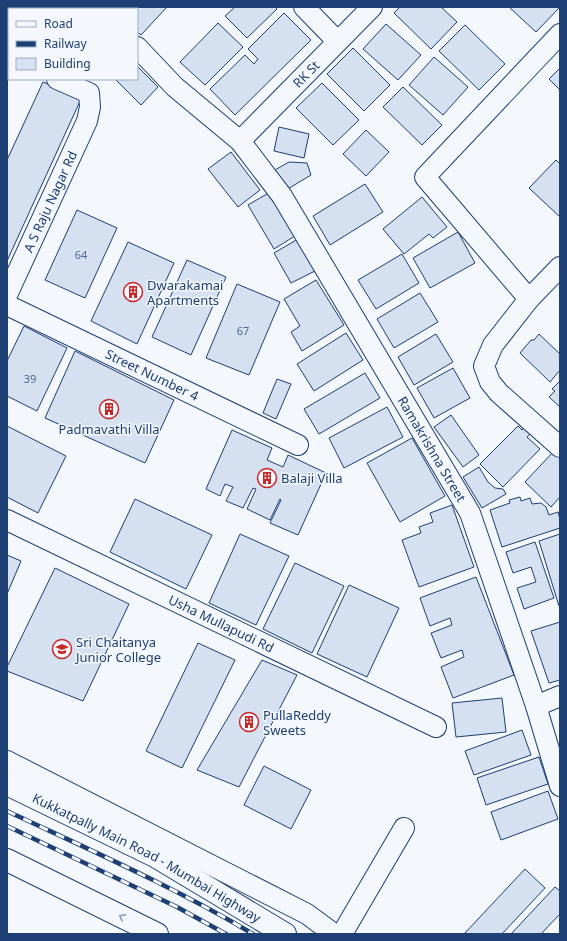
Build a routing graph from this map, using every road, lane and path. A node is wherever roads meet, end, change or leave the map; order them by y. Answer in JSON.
{"nodes":[{"id":1,"x":304,"y":7,"type":"edge"},
{"id":2,"x":372,"y":7,"type":"edge"},
{"id":3,"x":560,"y":34,"type":"edge"},
{"id":4,"x":337,"y":41,"type":"junction"},
{"id":5,"x":138,"y":48,"type":"edge"},
{"id":6,"x":59,"y":80,"type":"edge"},
{"id":7,"x":240,"y":141,"type":"junction"},
{"id":8,"x":560,"y":267,"type":"edge"},
{"id":9,"x":7,"y":295,"type":"edge"},
{"id":10,"x":529,"y":299,"type":"junction"},
{"id":11,"x":7,"y":305,"type":"edge"},
{"id":12,"x":298,"y":445,"type":"dead end"},
{"id":13,"x":560,"y":447,"type":"edge"},
{"id":14,"x":7,"y":520,"type":"edge"},
{"id":15,"x":560,"y":696,"type":"edge"},
{"id":16,"x":536,"y":706,"type":"junction"},
{"id":17,"x":436,"y":727,"type":"dead end"},
{"id":18,"x":7,"y":761,"type":"edge"},
{"id":19,"x":7,"y":784,"type":"edge"},
{"id":20,"x":560,"y":786,"type":"edge"},
{"id":21,"x":404,"y":828,"type":"dead end"},
{"id":22,"x":7,"y":860,"type":"edge"},
{"id":23,"x":157,"y":934,"type":"edge"},
{"id":24,"x":285,"y":934,"type":"edge"},
{"id":25,"x":334,"y":934,"type":"edge"},
{"id":26,"x":342,"y":934,"type":"edge"}],
"edges":[{"from":1,"to":4,"type":"street"},
{"from":2,"to":4,"type":"street","name":"RK St"},
{"from":3,"to":10,"type":"street"},
{"from":4,"to":7,"type":"street","name":"RK St"},
{"from":5,"to":7,"type":"street","name":"Ramakrishna Street"},
{"from":6,"to":9,"type":"street","name":"A S Raju Nagar Rd"},
{"from":7,"to":16,"type":"street","name":"Ramakrishna Street"},
{"from":8,"to":10,"type":"street"},
{"from":10,"to":13,"type":"street"},
{"from":11,"to":12,"type":"street","name":"Street Number 4"},
{"from":14,"to":17,"type":"street","name":"Usha Mullapudi Rd"},
{"from":15,"to":16,"type":"street"},
{"from":16,"to":20,"type":"street","name":"Ramakrishna Street"},
{"from":18,"to":25,"type":"street"},
{"from":19,"to":24,"type":"highway","name":"Kukkatpally Main Road - Mumbai Highway"},
{"from":21,"to":26,"type":"street"},
{"from":23,"to":22,"type":"highway","one_way":true}]}
